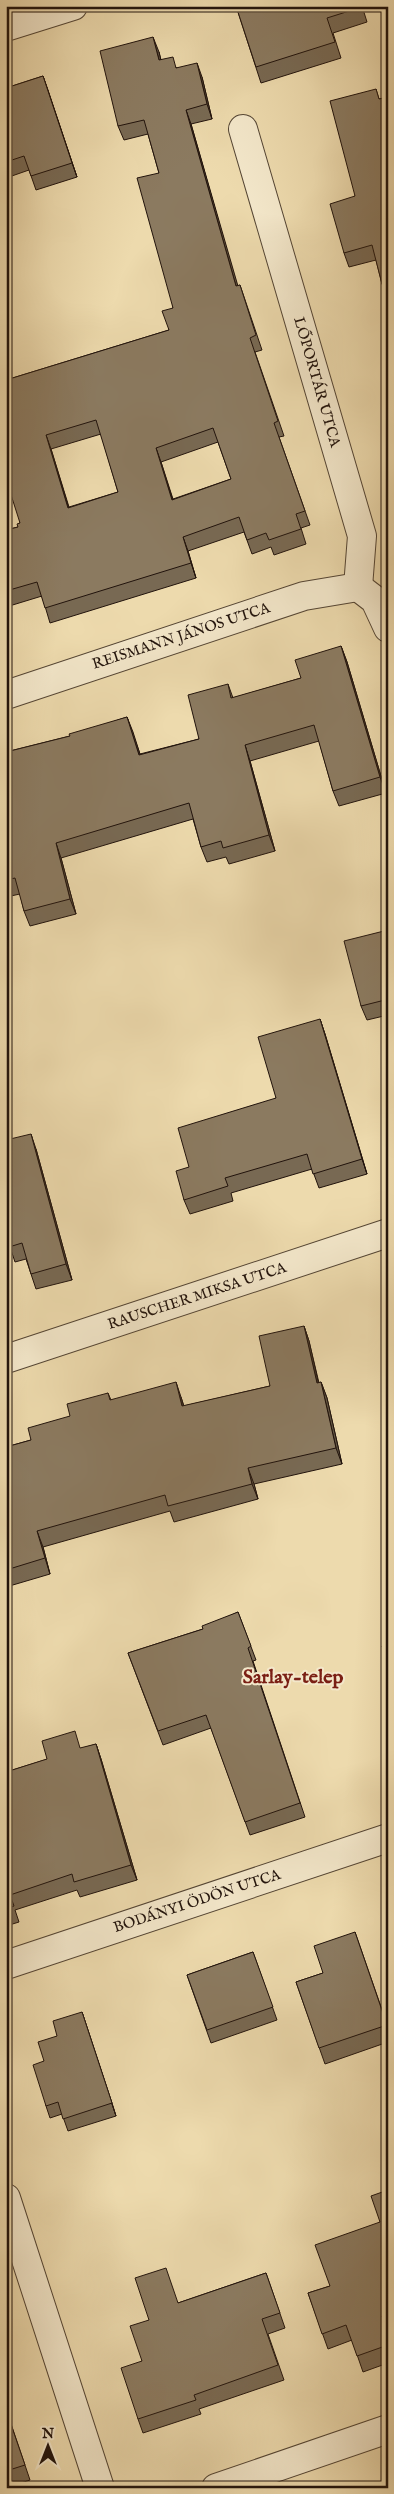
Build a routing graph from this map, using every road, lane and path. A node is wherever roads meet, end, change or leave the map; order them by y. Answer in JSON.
{"nodes":[{"id":1,"x":73,"y":6,"type":"edge"},
{"id":2,"x":6,"y":27,"type":"edge"},
{"id":3,"x":243,"y":129,"type":"dead end"},
{"id":4,"x":358,"y":588,"type":"junction"},
{"id":5,"x":388,"y":628,"type":"edge"},
{"id":6,"x":6,"y":695,"type":"edge"},
{"id":7,"x":388,"y":1233,"type":"edge"},
{"id":8,"x":6,"y":1359,"type":"edge"},
{"id":9,"x":388,"y":1838,"type":"edge"},
{"id":10,"x":6,"y":1965,"type":"edge"},
{"id":11,"x":6,"y":2198,"type":"edge"},
{"id":12,"x":388,"y":2429,"type":"edge"},
{"id":13,"x":100,"y":2488,"type":"edge"},
{"id":14,"x":216,"y":2488,"type":"edge"}],
"edges":[{"from":1,"to":2,"type":"street"},
{"from":3,"to":4,"type":"street","name":"LŐPORTÁR UTCA"},
{"from":4,"to":5,"type":"street"},
{"from":4,"to":6,"type":"street","name":"REISMANN JÁNOS UTCA"},
{"from":7,"to":8,"type":"street","name":"RAUSCHER MIKSA UTCA"},
{"from":9,"to":10,"type":"street","name":"BODÁNYI ÖDÖN UTCA"},
{"from":11,"to":13,"type":"street"},
{"from":12,"to":14,"type":"street"}]}
